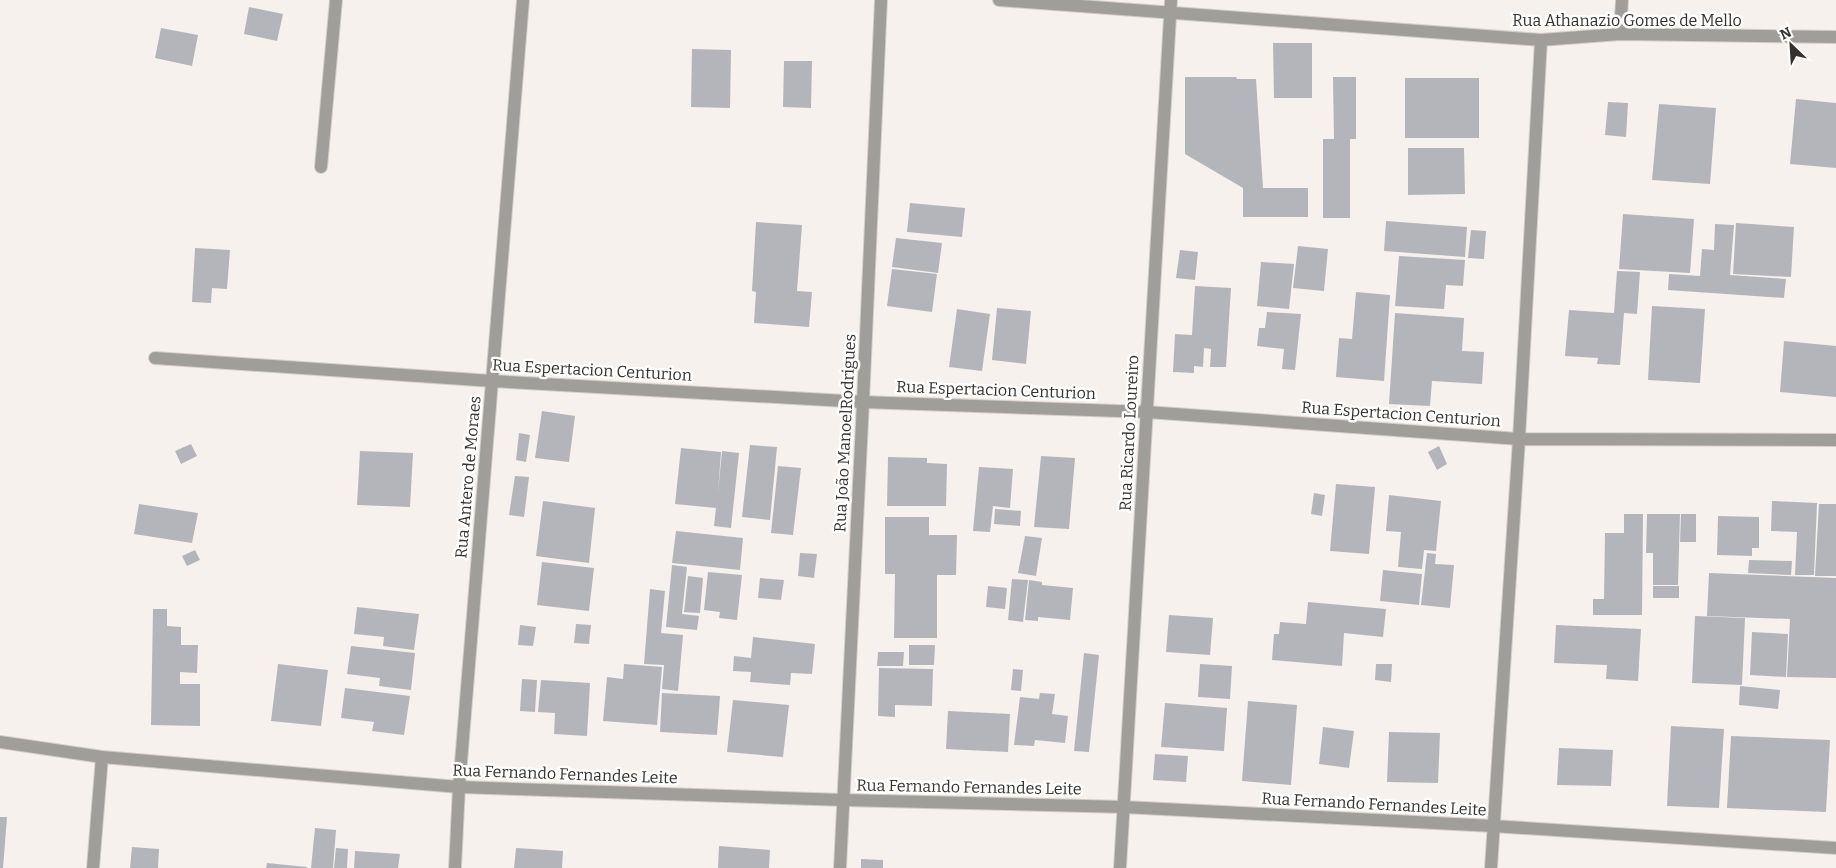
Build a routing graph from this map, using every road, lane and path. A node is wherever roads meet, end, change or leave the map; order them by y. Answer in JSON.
{"nodes":[{"id":1,"x":336,"y":0,"type":"edge"},
{"id":2,"x":523,"y":0,"type":"edge"},
{"id":3,"x":881,"y":0,"type":"edge"},
{"id":4,"x":999,"y":0,"type":"edge"},
{"id":5,"x":1622,"y":0,"type":"edge"},
{"id":6,"x":1170,"y":6,"type":"edge"},
{"id":7,"x":1620,"y":34,"type":"junction"},
{"id":8,"x":1836,"y":37,"type":"edge"},
{"id":9,"x":1541,"y":40,"type":"junction"},
{"id":10,"x":321,"y":167,"type":"dead end"},
{"id":11,"x":155,"y":358,"type":"dead end"},
{"id":12,"x":492,"y":381,"type":"junction"},
{"id":13,"x":863,"y":402,"type":"junction"},
{"id":14,"x":1147,"y":412,"type":"junction"},
{"id":15,"x":1520,"y":439,"type":"junction"},
{"id":16,"x":1836,"y":440,"type":"edge"},
{"id":17,"x":0,"y":742,"type":"edge"},
{"id":18,"x":102,"y":756,"type":"junction"},
{"id":19,"x":459,"y":787,"type":"junction"},
{"id":20,"x":843,"y":800,"type":"junction"},
{"id":21,"x":1124,"y":807,"type":"junction"},
{"id":22,"x":1493,"y":826,"type":"junction"},
{"id":23,"x":1836,"y":848,"type":"edge"},
{"id":24,"x":92,"y":868,"type":"edge"},
{"id":25,"x":455,"y":868,"type":"edge"},
{"id":26,"x":840,"y":868,"type":"edge"},
{"id":27,"x":1120,"y":868,"type":"edge"},
{"id":28,"x":1492,"y":868,"type":"edge"}],
"edges":[{"from":1,"to":10,"type":"street"},
{"from":2,"to":12,"type":"street","name":"Rua Antero de Moraes"},
{"from":3,"to":13,"type":"street","name":"Rua João ManoelRodrigues"},
{"from":4,"to":6,"type":"street","name":"Rua Athanazio Gomes de Mello"},
{"from":5,"to":7,"type":"street"},
{"from":6,"to":9,"type":"street","name":"Rua Athanazio Gomes de Mello"},
{"from":6,"to":14,"type":"street","name":"Rua Ricardo Loureiro"},
{"from":7,"to":8,"type":"street","name":"Rua Athanazio Gomes de Mello"},
{"from":7,"to":9,"type":"street","name":"Rua Athanazio Gomes de Mello"},
{"from":9,"to":15,"type":"street"},
{"from":11,"to":12,"type":"street","name":"Rua Espertacion Centurion"},
{"from":12,"to":13,"type":"street","name":"Rua Espertacion Centurion"},
{"from":12,"to":19,"type":"street","name":"Rua Antero de Moraes"},
{"from":13,"to":14,"type":"street","name":"Rua Espertacion Centurion"},
{"from":13,"to":20,"type":"street","name":"Rua João ManoelRodrigues"},
{"from":14,"to":15,"type":"street","name":"Rua Espertacion Centurion"},
{"from":14,"to":21,"type":"street","name":"Rua Ricardo Loureiro"},
{"from":15,"to":16,"type":"street","name":"Rua Espertacion Centurion"},
{"from":15,"to":22,"type":"street"},
{"from":17,"to":18,"type":"street","name":"Rua Fernando Fernandes Leite"},
{"from":18,"to":19,"type":"street","name":"Rua Fernando Fernandes Leite"},
{"from":18,"to":24,"type":"street"},
{"from":19,"to":20,"type":"street","name":"Rua Fernando Fernandes Leite"},
{"from":19,"to":25,"type":"street","name":"Rua Antero de Moraes"},
{"from":20,"to":21,"type":"street","name":"Rua Fernando Fernandes Leite"},
{"from":20,"to":26,"type":"street","name":"Rua João ManoelRodrigues"},
{"from":21,"to":22,"type":"street","name":"Rua Fernando Fernandes Leite"},
{"from":21,"to":27,"type":"street","name":"Rua Ricardo Loureiro"},
{"from":22,"to":23,"type":"street","name":"Rua Fernando Fernandes Leite"},
{"from":22,"to":28,"type":"street"}]}
